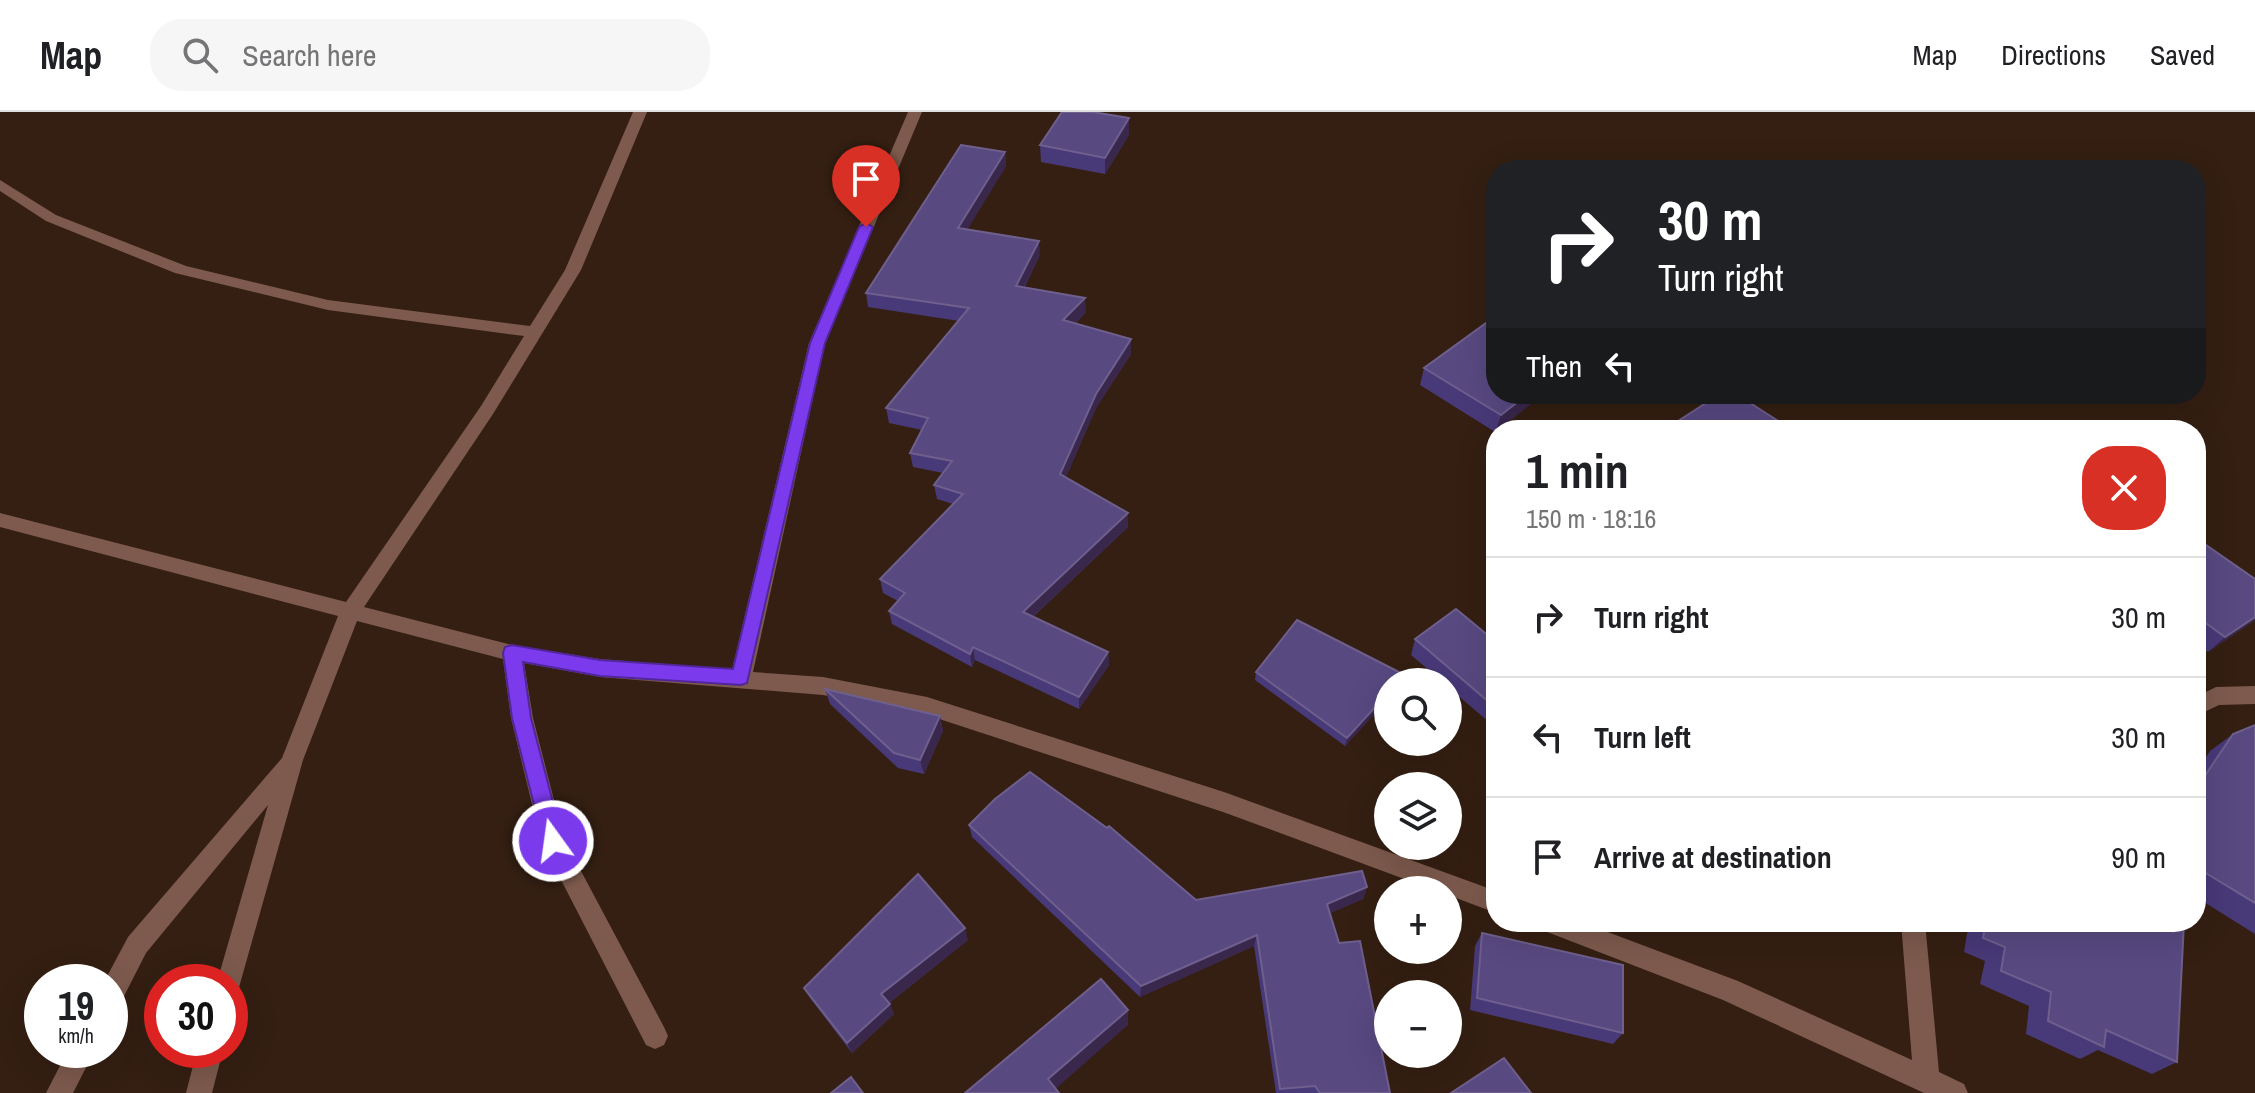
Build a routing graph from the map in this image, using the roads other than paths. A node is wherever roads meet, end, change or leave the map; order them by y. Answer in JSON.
{"nodes":[{"id":1,"x":640,"y":112,"type":"edge"},
{"id":2,"x":915,"y":112,"type":"edge"},
{"id":3,"x":0,"y":184,"type":"edge"},
{"id":4,"x":535,"y":332,"type":"junction"},
{"id":5,"x":0,"y":520,"type":"edge"},
{"id":6,"x":350,"y":612,"type":"junction"},
{"id":7,"x":512,"y":653,"type":"junction"},
{"id":8,"x":741,"y":678,"type":"junction"},
{"id":9,"x":2255,"y":695,"type":"edge"},
{"id":10,"x":2206,"y":702,"type":"edge"},
{"id":11,"x":292,"y":760,"type":"junction"},
{"id":12,"x":1486,"y":898,"type":"edge"},
{"id":13,"x":1577,"y":932,"type":"edge"},
{"id":14,"x":1914,"y":932,"type":"edge"},
{"id":15,"x":127,"y":964,"type":"edge"},
{"id":16,"x":234,"y":964,"type":"edge"},
{"id":17,"x":655,"y":1036,"type":"dead end"},
{"id":18,"x":72,"y":1068,"type":"edge"},
{"id":19,"x":205,"y":1068,"type":"edge"},
{"id":20,"x":1927,"y":1081,"type":"junction"},
{"id":21,"x":59,"y":1093,"type":"edge"},
{"id":22,"x":199,"y":1093,"type":"edge"},
{"id":23,"x":1955,"y":1093,"type":"edge"}],
"edges":[{"from":1,"to":4,"type":"street"},
{"from":2,"to":8,"type":"street"},
{"from":3,"to":4,"type":"street"},
{"from":4,"to":6,"type":"street"},
{"from":5,"to":6,"type":"street"},
{"from":6,"to":7,"type":"street"},
{"from":6,"to":11,"type":"street"},
{"from":7,"to":8,"type":"street"},
{"from":7,"to":17,"type":"street"},
{"from":8,"to":12,"type":"street"},
{"from":9,"to":10,"type":"street"},
{"from":11,"to":15,"type":"street"},
{"from":11,"to":16,"type":"street"},
{"from":13,"to":20,"type":"street"},
{"from":14,"to":20,"type":"street"},
{"from":18,"to":21,"type":"street"},
{"from":19,"to":22,"type":"street"},
{"from":20,"to":23,"type":"street"}]}
